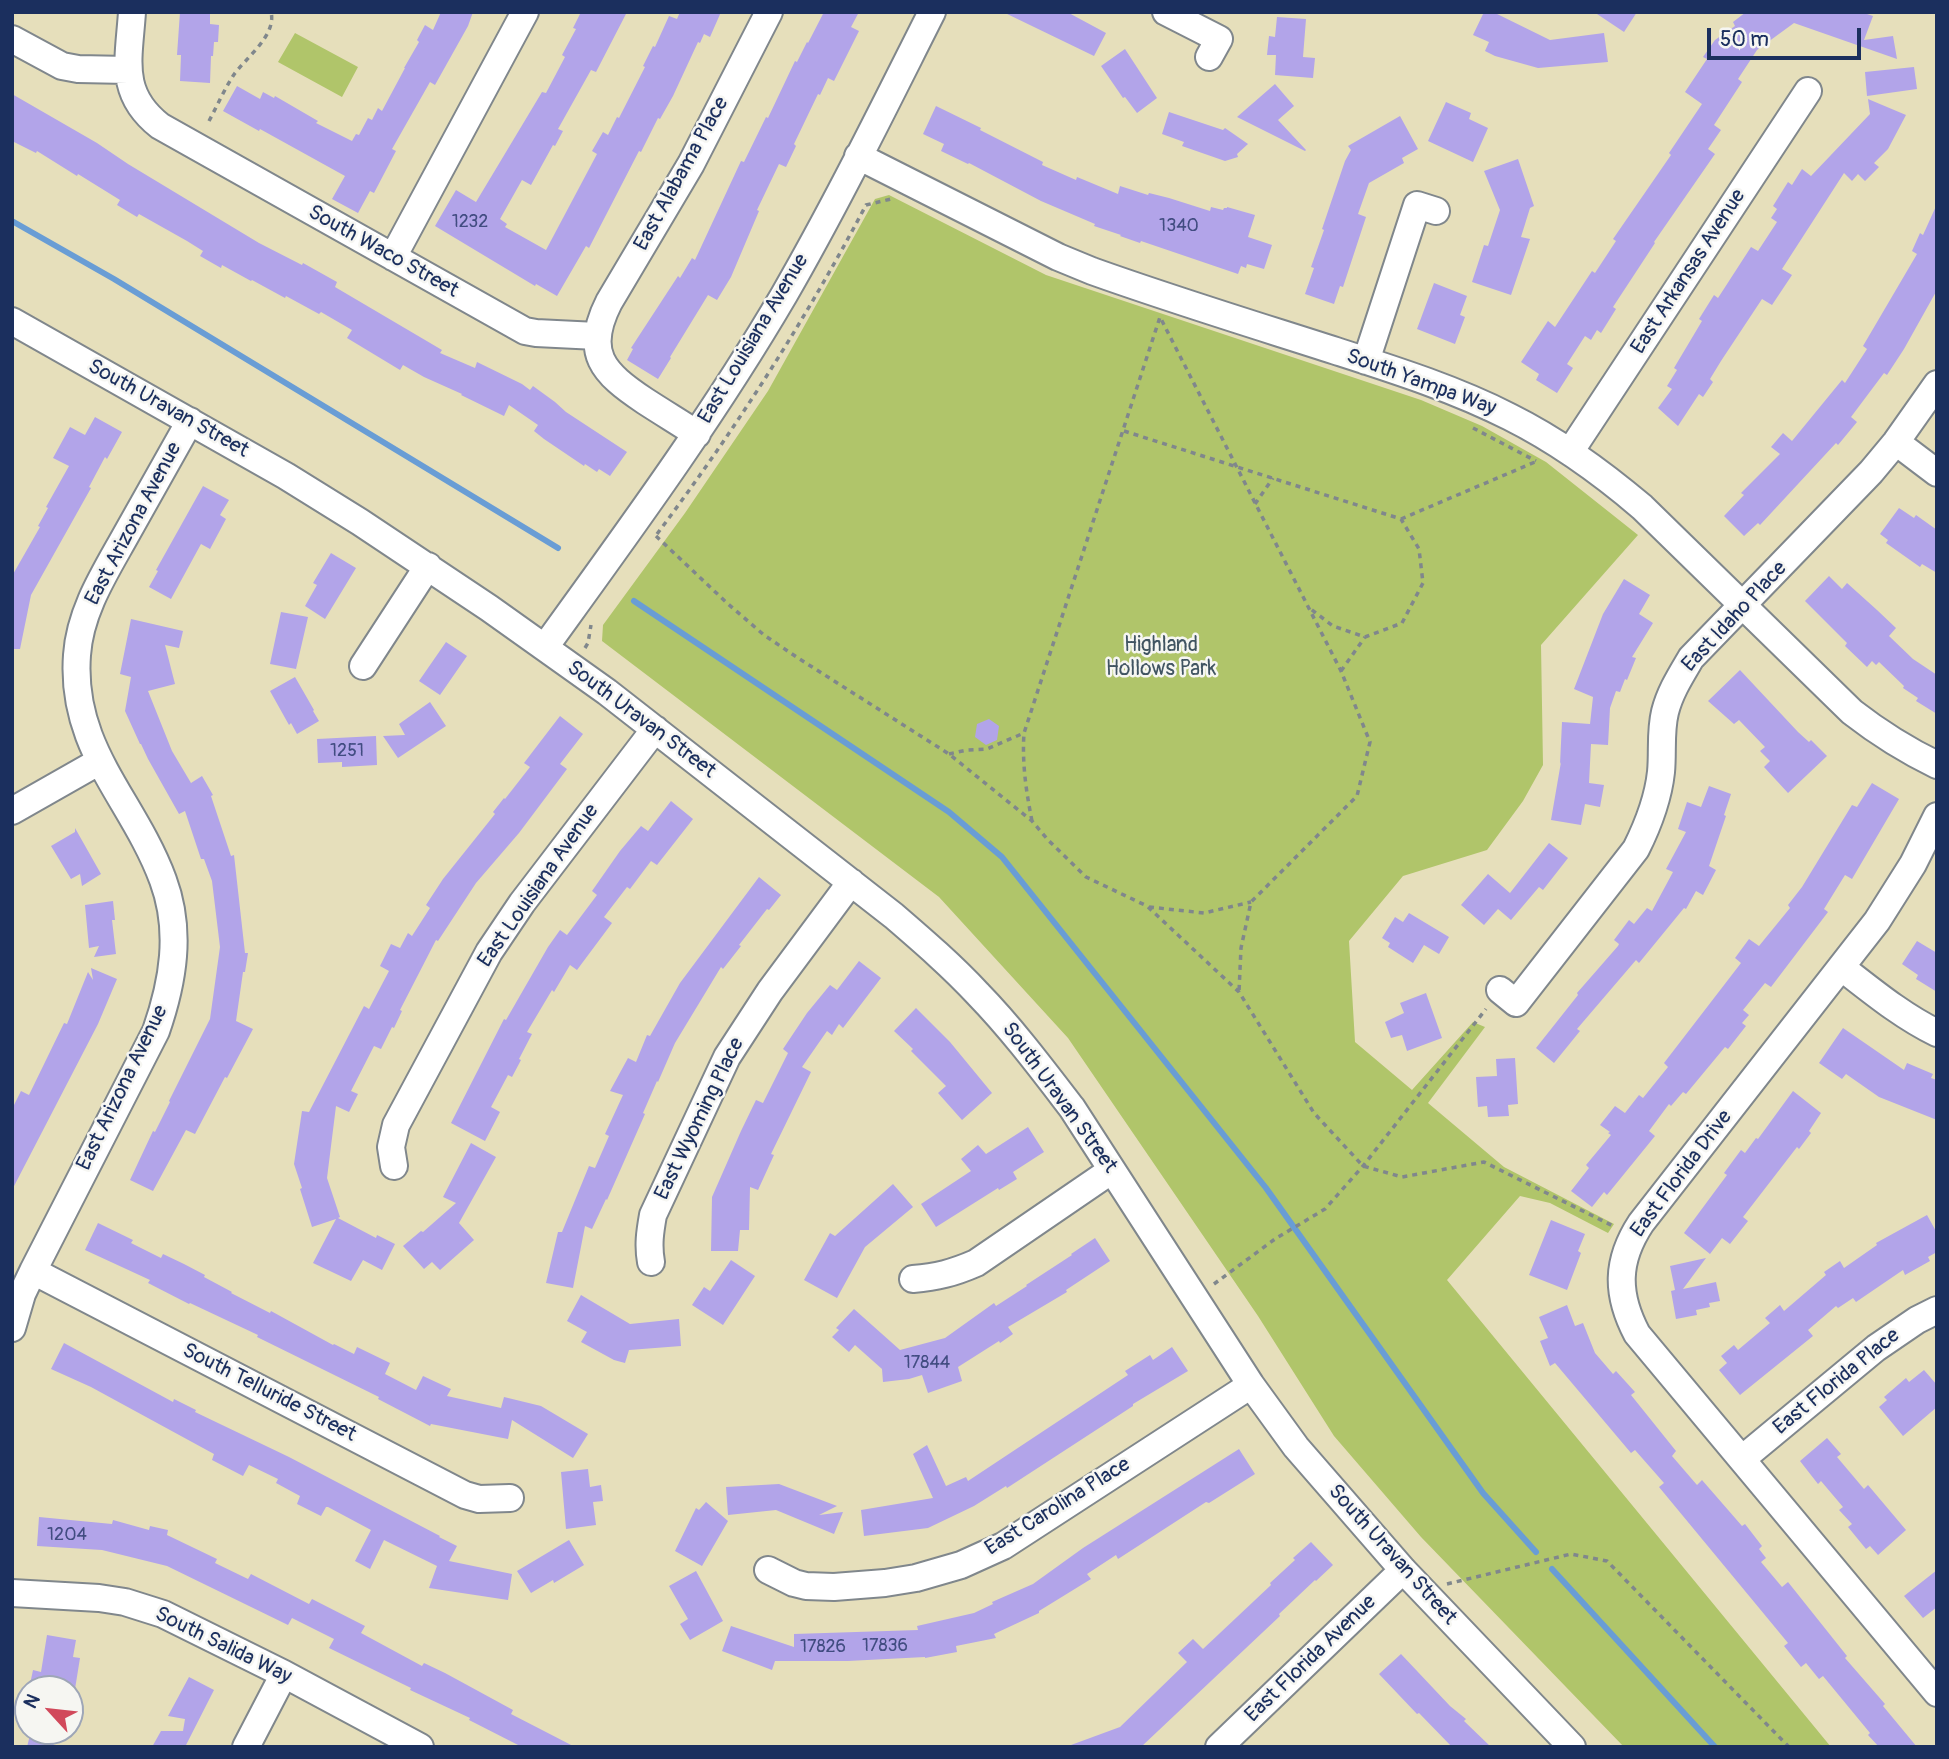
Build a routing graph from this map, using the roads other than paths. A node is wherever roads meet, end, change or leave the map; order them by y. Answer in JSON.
{"nodes":[{"id":1,"x":132,"y":12,"type":"edge"},
{"id":2,"x":525,"y":12,"type":"edge"},
{"id":3,"x":769,"y":12,"type":"edge"},
{"id":4,"x":932,"y":12,"type":"edge"},
{"id":5,"x":1167,"y":12,"type":"edge"},
{"id":6,"x":12,"y":39,"type":"edge"},
{"id":7,"x":1209,"y":57,"type":"dead end"},
{"id":8,"x":128,"y":70,"type":"junction"},
{"id":9,"x":1808,"y":91,"type":"dead end"},
{"id":10,"x":858,"y":156,"type":"junction"},
{"id":11,"x":1436,"y":211,"type":"dead end"},
{"id":12,"x":393,"y":257,"type":"junction"},
{"id":13,"x":12,"y":321,"type":"edge"},
{"id":14,"x":597,"y":336,"type":"junction"},
{"id":15,"x":1366,"y":361,"type":"junction"},
{"id":16,"x":1937,"y":384,"type":"edge"},
{"id":17,"x":190,"y":421,"type":"junction"},
{"id":18,"x":697,"y":434,"type":"junction"},
{"id":19,"x":1896,"y":442,"type":"junction"},
{"id":20,"x":1570,"y":452,"type":"junction"},
{"id":21,"x":1937,"y":472,"type":"edge"},
{"id":22,"x":428,"y":566,"type":"junction"},
{"id":23,"x":1743,"y":605,"type":"junction"},
{"id":24,"x":545,"y":647,"type":"junction"},
{"id":25,"x":363,"y":666,"type":"dead end"},
{"id":26,"x":654,"y":729,"type":"junction"},
{"id":27,"x":100,"y":761,"type":"junction"},
{"id":28,"x":1937,"y":765,"type":"edge"},
{"id":29,"x":12,"y":811,"type":"edge"},
{"id":30,"x":1937,"y":816,"type":"edge"},
{"id":31,"x":851,"y":883,"type":"junction"},
{"id":32,"x":1841,"y":967,"type":"junction"},
{"id":33,"x":1500,"y":990,"type":"road end"},
{"id":34,"x":1937,"y":1033,"type":"edge"},
{"id":35,"x":394,"y":1166,"type":"dead end"},
{"id":36,"x":1112,"y":1170,"type":"junction"},
{"id":37,"x":652,"y":1262,"type":"dead end"},
{"id":38,"x":33,"y":1271,"type":"junction"},
{"id":39,"x":913,"y":1279,"type":"dead end"},
{"id":40,"x":1937,"y":1310,"type":"edge"},
{"id":41,"x":12,"y":1328,"type":"edge"},
{"id":42,"x":1251,"y":1385,"type":"junction"},
{"id":43,"x":1742,"y":1460,"type":"junction"},
{"id":44,"x":510,"y":1498,"type":"dead end"},
{"id":45,"x":768,"y":1570,"type":"dead end"},
{"id":46,"x":1403,"y":1570,"type":"junction"},
{"id":47,"x":12,"y":1593,"type":"edge"},
{"id":48,"x":284,"y":1674,"type":"junction"},
{"id":49,"x":1933,"y":1680,"type":"edge"},
{"id":50,"x":246,"y":1747,"type":"edge"},
{"id":51,"x":420,"y":1747,"type":"edge"},
{"id":52,"x":1219,"y":1747,"type":"edge"},
{"id":53,"x":1572,"y":1747,"type":"edge"}],
"edges":[{"from":1,"to":8,"type":"street","name":"South Waco Street"},
{"from":2,"to":12,"type":"street"},
{"from":3,"to":14,"type":"street","name":"East Alabama Place"},
{"from":4,"to":10,"type":"street","name":"East Louisiana Avenue"},
{"from":5,"to":7,"type":"street"},
{"from":6,"to":8,"type":"street"},
{"from":8,"to":12,"type":"street","name":"South Waco Street"},
{"from":9,"to":20,"type":"street","name":"East Arkansas Avenue"},
{"from":10,"to":15,"type":"street","name":"South Yampa Way"},
{"from":10,"to":18,"type":"street","name":"East Louisiana Avenue"},
{"from":11,"to":15,"type":"street"},
{"from":12,"to":14,"type":"street","name":"South Waco Street"},
{"from":13,"to":17,"type":"street","name":"South Uravan Street"},
{"from":14,"to":18,"type":"street"},
{"from":15,"to":20,"type":"street","name":"South Yampa Way"},
{"from":16,"to":19,"type":"street","name":"East Idaho Place"},
{"from":17,"to":22,"type":"street","name":"South Uravan Street"},
{"from":17,"to":27,"type":"street","name":"East Arizona Avenue"},
{"from":18,"to":24,"type":"street","name":"East Louisiana Avenue"},
{"from":19,"to":21,"type":"street"},
{"from":19,"to":23,"type":"street","name":"East Idaho Place"},
{"from":20,"to":23,"type":"street","name":"South Yampa Way"},
{"from":22,"to":24,"type":"street","name":"South Uravan Street"},
{"from":22,"to":25,"type":"street"},
{"from":23,"to":28,"type":"street","name":"South Yampa Way"},
{"from":23,"to":33,"type":"street","name":"East Idaho Place"},
{"from":24,"to":26,"type":"street","name":"South Uravan Street"},
{"from":26,"to":31,"type":"street","name":"South Uravan Street"},
{"from":26,"to":35,"type":"street","name":"East Louisiana Avenue"},
{"from":27,"to":29,"type":"street"},
{"from":27,"to":38,"type":"street","name":"East Arizona Avenue"},
{"from":30,"to":32,"type":"street","name":"East Florida Drive"},
{"from":31,"to":36,"type":"street","name":"South Uravan Street"},
{"from":31,"to":37,"type":"street","name":"East Wyoming Place"},
{"from":32,"to":34,"type":"street"},
{"from":32,"to":43,"type":"street","name":"East Florida Drive"},
{"from":36,"to":39,"type":"street"},
{"from":36,"to":42,"type":"street","name":"South Uravan Street"},
{"from":38,"to":41,"type":"street","name":"East Arizona Avenue"},
{"from":38,"to":44,"type":"street","name":"South Telluride Street"},
{"from":40,"to":43,"type":"street","name":"East Florida Place"},
{"from":42,"to":45,"type":"street","name":"East Carolina Place"},
{"from":42,"to":46,"type":"street","name":"South Uravan Street"},
{"from":43,"to":49,"type":"street","name":"East Florida Drive"},
{"from":46,"to":52,"type":"street","name":"East Florida Avenue"},
{"from":46,"to":53,"type":"street","name":"South Uravan Street"},
{"from":47,"to":48,"type":"street","name":"South Salida Way"},
{"from":48,"to":50,"type":"street"},
{"from":48,"to":51,"type":"street","name":"South Salida Way"}]}
